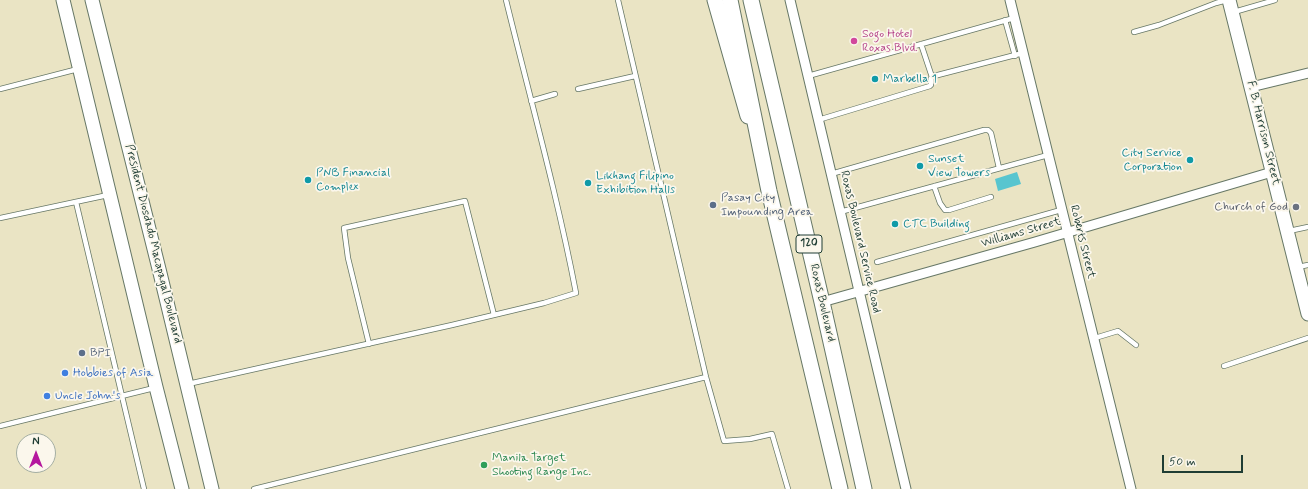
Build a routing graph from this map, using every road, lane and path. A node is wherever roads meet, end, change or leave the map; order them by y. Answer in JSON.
{"nodes":[{"id":1,"x":63,"y":0,"type":"edge"},
{"id":2,"x":92,"y":0,"type":"edge"},
{"id":3,"x":506,"y":0,"type":"edge"},
{"id":4,"x":618,"y":0,"type":"edge"},
{"id":5,"x":715,"y":0,"type":"edge"},
{"id":6,"x":730,"y":0,"type":"edge"},
{"id":7,"x":751,"y":0,"type":"edge"},
{"id":8,"x":790,"y":0,"type":"edge"},
{"id":9,"x":1010,"y":0,"type":"edge"},
{"id":10,"x":1274,"y":0,"type":"edge"},
{"id":11,"x":1195,"y":4,"type":"dead end"},
{"id":12,"x":1229,"y":4,"type":"edge"},
{"id":13,"x":1197,"y":10,"type":"junction"},
{"id":14,"x":1010,"y":19,"type":"junction"},
{"id":15,"x":1134,"y":32,"type":"dead end"},
{"id":16,"x":921,"y":44,"type":"junction"},
{"id":17,"x":1019,"y":54,"type":"junction"},
{"id":18,"x":80,"y":69,"type":"junction"},
{"id":19,"x":1308,"y":73,"type":"edge"},
{"id":20,"x":635,"y":76,"type":"junction"},
{"id":21,"x":808,"y":76,"type":"junction"},
{"id":22,"x":932,"y":77,"type":"junction"},
{"id":23,"x":1251,"y":87,"type":"junction"},
{"id":24,"x":0,"y":89,"type":"edge"},
{"id":25,"x":578,"y":89,"type":"dead end"},
{"id":26,"x":554,"y":94,"type":"dead end"},
{"id":27,"x":531,"y":101,"type":"junction"},
{"id":28,"x":818,"y":120,"type":"junction"},
{"id":29,"x":1048,"y":155,"type":"junction"},
{"id":30,"x":999,"y":168,"type":"junction"},
{"id":31,"x":1272,"y":172,"type":"junction"},
{"id":32,"x":831,"y":174,"type":"junction"},
{"id":33,"x":934,"y":186,"type":"junction"},
{"id":34,"x":768,"y":191,"type":"junction"},
{"id":35,"x":110,"y":194,"type":"junction"},
{"id":36,"x":991,"y":197,"type":"dead end"},
{"id":37,"x":76,"y":202,"type":"junction"},
{"id":38,"x":1061,"y":210,"type":"junction"},
{"id":39,"x":840,"y":212,"type":"junction"},
{"id":40,"x":0,"y":218,"type":"edge"},
{"id":41,"x":1308,"y":227,"type":"edge"},
{"id":42,"x":1287,"y":231,"type":"junction"},
{"id":43,"x":1067,"y":233,"type":"junction"},
{"id":44,"x":877,"y":262,"type":"dead end"},
{"id":45,"x":1302,"y":266,"type":"edge"},
{"id":46,"x":1304,"y":284,"type":"edge"},
{"id":47,"x":859,"y":292,"type":"junction"},
{"id":48,"x":822,"y":302,"type":"junction"},
{"id":49,"x":1308,"y":314,"type":"edge"},
{"id":50,"x":494,"y":316,"type":"junction"},
{"id":51,"x":1094,"y":338,"type":"junction"},
{"id":52,"x":1308,"y":338,"type":"edge"},
{"id":53,"x":369,"y":344,"type":"junction"},
{"id":54,"x":1136,"y":345,"type":"dead end"},
{"id":55,"x":1224,"y":366,"type":"dead end"},
{"id":56,"x":706,"y":377,"type":"junction"},
{"id":57,"x":188,"y":384,"type":"junction"},
{"id":58,"x":156,"y":387,"type":"junction"},
{"id":59,"x":122,"y":396,"type":"junction"},
{"id":60,"x":0,"y":426,"type":"edge"},
{"id":61,"x":144,"y":489,"type":"edge"},
{"id":62,"x":182,"y":489,"type":"edge"},
{"id":63,"x":212,"y":489,"type":"edge"},
{"id":64,"x":254,"y":489,"type":"edge"},
{"id":65,"x":788,"y":489,"type":"edge"},
{"id":66,"x":840,"y":489,"type":"edge"},
{"id":67,"x":864,"y":489,"type":"edge"},
{"id":68,"x":906,"y":489,"type":"edge"},
{"id":69,"x":1130,"y":489,"type":"edge"}],
"edges":[{"from":1,"to":18,"type":"main road"},
{"from":2,"to":57,"type":"main road","name":"President Diosdado Macapagal Boulevard"},
{"from":3,"to":27,"type":"lane"},
{"from":4,"to":20,"type":"lane"},
{"from":5,"to":34,"type":"main road"},
{"from":6,"to":34,"type":"main road","number":"120"},
{"from":7,"to":48,"type":"main road","name":"Roxas Boulevard","number":"120"},
{"from":8,"to":21,"type":"street","name":"Roxas Boulevard Service Road"},
{"from":9,"to":14,"type":"street","name":"Roberts Street"},
{"from":10,"to":12,"type":"lane"},
{"from":11,"to":13,"type":"lane"},
{"from":12,"to":13,"type":"lane"},
{"from":12,"to":23,"type":"main road","name":"F. B. Harrison Street"},
{"from":13,"to":15,"type":"lane"},
{"from":14,"to":16,"type":"lane"},
{"from":14,"to":17,"type":"street","name":"Roberts Street"},
{"from":16,"to":21,"type":"lane"},
{"from":16,"to":22,"type":"lane"},
{"from":17,"to":22,"type":"lane"},
{"from":17,"to":29,"type":"street","name":"Roberts Street"},
{"from":18,"to":24,"type":"lane"},
{"from":18,"to":35,"type":"main road"},
{"from":19,"to":23,"type":"street"},
{"from":20,"to":25,"type":"lane"},
{"from":20,"to":56,"type":"lane"},
{"from":21,"to":28,"type":"street","name":"Roxas Boulevard Service Road"},
{"from":22,"to":28,"type":"lane"},
{"from":23,"to":31,"type":"main road","name":"F. B. Harrison Street"},
{"from":26,"to":27,"type":"lane"},
{"from":27,"to":50,"type":"lane"},
{"from":28,"to":32,"type":"street","name":"Roxas Boulevard Service Road"},
{"from":29,"to":30,"type":"lane"},
{"from":29,"to":38,"type":"street","name":"Roberts Street"},
{"from":30,"to":32,"type":"lane"},
{"from":30,"to":33,"type":"lane"},
{"from":31,"to":42,"type":"main road","name":"F. B. Harrison Street"},
{"from":31,"to":43,"type":"street","name":"Williams Street"},
{"from":32,"to":39,"type":"street","name":"Roxas Boulevard Service Road"},
{"from":33,"to":36,"type":"lane"},
{"from":33,"to":39,"type":"lane"},
{"from":34,"to":66,"type":"main road","number":"120"},
{"from":35,"to":37,"type":"lane"},
{"from":35,"to":58,"type":"main road"},
{"from":37,"to":40,"type":"lane"},
{"from":37,"to":59,"type":"lane"},
{"from":38,"to":43,"type":"street","name":"Roberts Street"},
{"from":38,"to":44,"type":"lane"},
{"from":39,"to":47,"type":"street","name":"Roxas Boulevard Service Road"},
{"from":41,"to":42,"type":"lane"},
{"from":42,"to":45,"type":"main road","name":"F. B. Harrison Street"},
{"from":43,"to":47,"type":"street","name":"Williams Street"},
{"from":43,"to":51,"type":"street","name":"Roberts Street"},
{"from":45,"to":46,"type":"main road","name":"F. B. Harrison Street"},
{"from":46,"to":49,"type":"main road","name":"F. B. Harrison Street"},
{"from":47,"to":48,"type":"street","name":"Williams Street"},
{"from":47,"to":68,"type":"street","name":"Roxas Boulevard Service Road"},
{"from":48,"to":67,"type":"main road","name":"Roxas Boulevard","number":"120"},
{"from":50,"to":53,"type":"lane"},
{"from":50,"to":53,"type":"lane"},
{"from":51,"to":54,"type":"lane"},
{"from":51,"to":69,"type":"street","name":"Roberts Street"},
{"from":52,"to":55,"type":"lane"},
{"from":53,"to":57,"type":"lane"},
{"from":56,"to":64,"type":"lane"},
{"from":56,"to":65,"type":"lane"},
{"from":57,"to":63,"type":"main road","name":"President Diosdado Macapagal Boulevard"},
{"from":58,"to":59,"type":"lane"},
{"from":58,"to":62,"type":"main road"},
{"from":59,"to":60,"type":"lane"},
{"from":59,"to":61,"type":"lane"}]}
